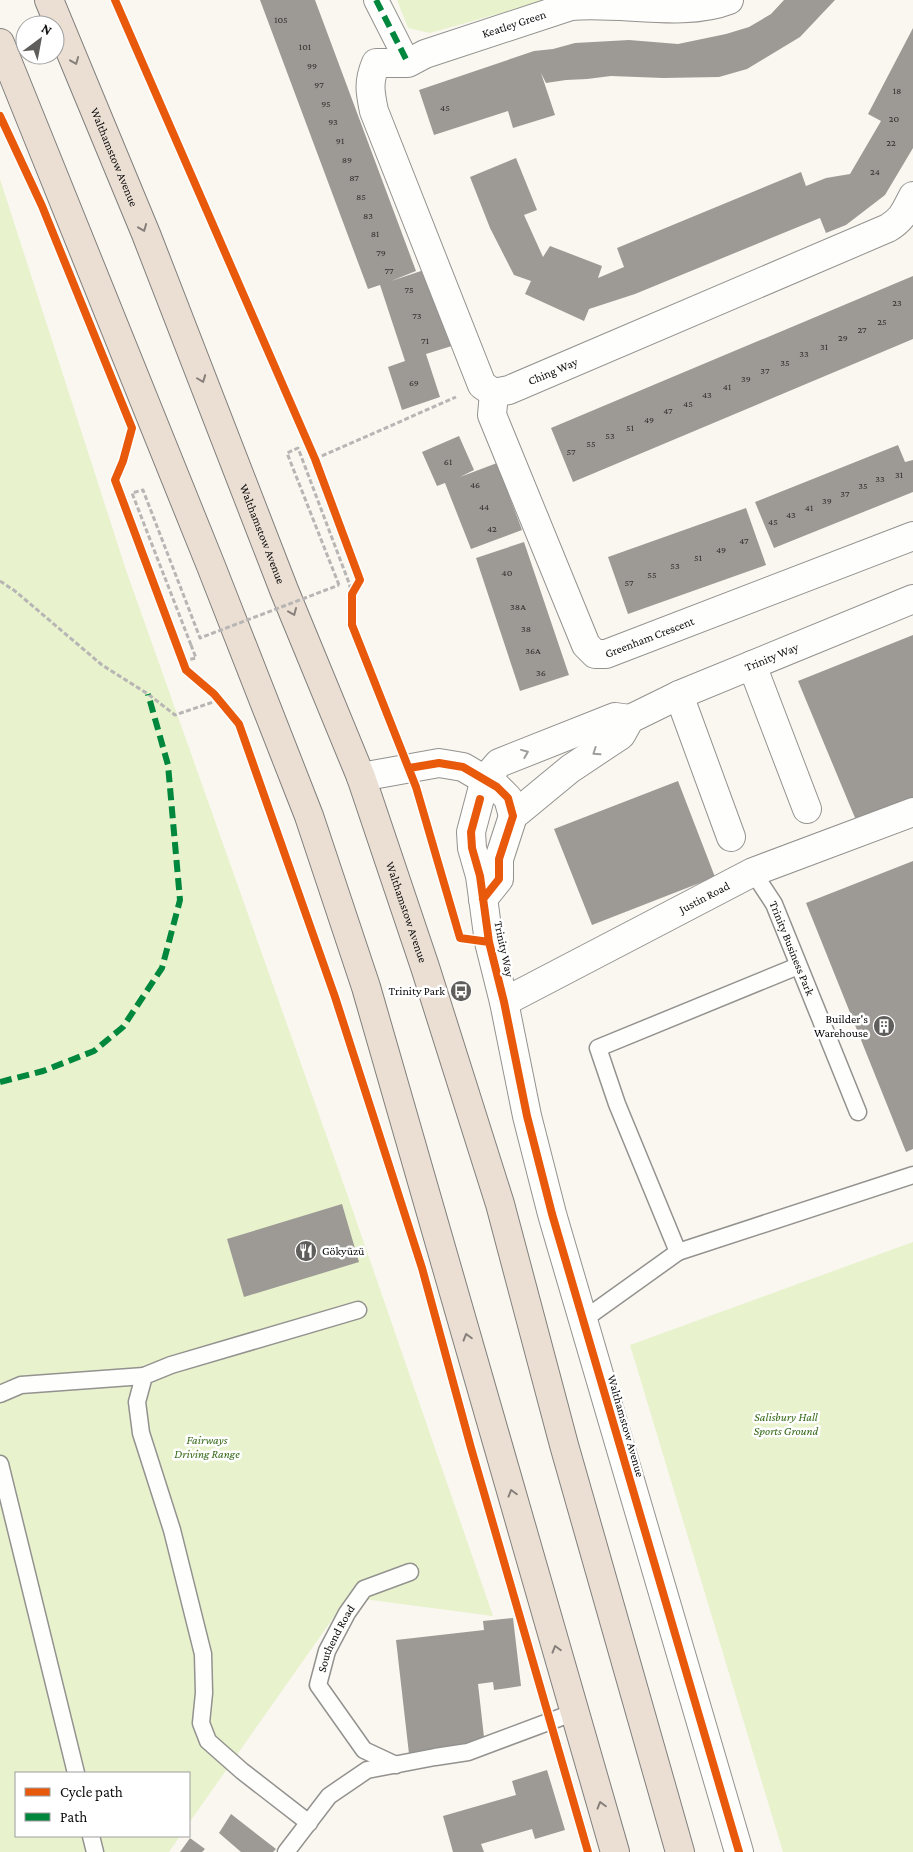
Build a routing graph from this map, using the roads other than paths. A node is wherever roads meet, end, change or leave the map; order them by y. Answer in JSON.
{"nodes":[{"id":1,"x":49,"y":0,"type":"edge"},
{"id":2,"x":376,"y":0,"type":"edge"},
{"id":3,"x":729,"y":0,"type":"edge"},
{"id":4,"x":2,"y":50,"type":"edge"},
{"id":5,"x":408,"y":62,"type":"junction"},
{"id":6,"x":912,"y":200,"type":"edge"},
{"id":7,"x":488,"y":389,"type":"junction"},
{"id":8,"x":913,"y":536,"type":"edge"},
{"id":9,"x":913,"y":599,"type":"edge"},
{"id":10,"x":752,"y":665,"type":"junction"},
{"id":11,"x":679,"y":695,"type":"junction"},
{"id":12,"x":630,"y":719,"type":"junction"},
{"id":13,"x":361,"y":777,"type":"junction"},
{"id":14,"x":485,"y":779,"type":"junction"},
{"id":15,"x":807,"y":809,"type":"dead end"},
{"id":16,"x":913,"y":812,"type":"edge"},
{"id":17,"x":513,"y":816,"type":"junction"},
{"id":18,"x":731,"y":837,"type":"dead end"},
{"id":19,"x":753,"y":872,"type":"junction"},
{"id":20,"x":484,"y":899,"type":"junction"},
{"id":21,"x":798,"y":966,"type":"junction"},
{"id":22,"x":504,"y":1002,"type":"junction"},
{"id":23,"x":858,"y":1112,"type":"dead end"},
{"id":24,"x":913,"y":1175,"type":"edge"},
{"id":25,"x":678,"y":1252,"type":"junction"},
{"id":26,"x":358,"y":1310,"type":"dead end"},
{"id":27,"x":583,"y":1320,"type":"junction"},
{"id":28,"x":144,"y":1376,"type":"junction"},
{"id":29,"x":0,"y":1394,"type":"edge"},
{"id":30,"x":0,"y":1464,"type":"edge"},
{"id":31,"x":410,"y":1572,"type":"dead end"},
{"id":32,"x":575,"y":1712,"type":"junction"},
{"id":33,"x":396,"y":1764,"type":"junction"},
{"id":34,"x":76,"y":1772,"type":"edge"},
{"id":35,"x":309,"y":1823,"type":"junction"},
{"id":36,"x":91,"y":1837,"type":"edge"},
{"id":37,"x":95,"y":1852,"type":"edge"},
{"id":38,"x":286,"y":1852,"type":"edge"},
{"id":39,"x":615,"y":1852,"type":"edge"},
{"id":40,"x":680,"y":1852,"type":"edge"},
{"id":41,"x":739,"y":1852,"type":"edge"}],
"edges":[{"from":1,"to":13,"type":"highway","name":"Walthamstow Avenue","one_way":true},
{"from":2,"to":5,"type":"street"},
{"from":3,"to":5,"type":"street","name":"Keatley Green"},
{"from":32,"to":4,"type":"highway","one_way":true},
{"from":5,"to":7,"type":"street","name":"Keatley Green"},
{"from":6,"to":7,"type":"street","name":"Ching Way"},
{"from":7,"to":8,"type":"street","name":"Greenham Crescent"},
{"from":9,"to":10,"type":"street","name":"Trinity Way"},
{"from":10,"to":11,"type":"street","name":"Trinity Way"},
{"from":10,"to":15,"type":"street"},
{"from":11,"to":12,"type":"street","name":"Trinity Way"},
{"from":11,"to":18,"type":"street"},
{"from":14,"to":12,"type":"street","name":"Trinity Way","one_way":true},
{"from":12,"to":17,"type":"street","name":"Trinity Way","one_way":true},
{"from":13,"to":14,"type":"street"},
{"from":13,"to":40,"type":"highway","name":"Walthamstow Avenue"},
{"from":14,"to":17,"type":"street"},
{"from":14,"to":20,"type":"street","name":"Trinity Way"},
{"from":16,"to":19,"type":"street","name":"Justin Road"},
{"from":17,"to":20,"type":"street"},
{"from":19,"to":21,"type":"lane","name":"Trinity Business Park"},
{"from":19,"to":22,"type":"street","name":"Justin Road"},
{"from":20,"to":22,"type":"street","name":"Trinity Way"},
{"from":21,"to":23,"type":"lane","name":"Trinity Business Park"},
{"from":21,"to":25,"type":"lane"},
{"from":22,"to":27,"type":"street","name":"Walthamstow Avenue"},
{"from":24,"to":25,"type":"lane"},
{"from":25,"to":27,"type":"lane"},
{"from":26,"to":28,"type":"lane"},
{"from":27,"to":41,"type":"street","name":"Walthamstow Avenue"},
{"from":28,"to":29,"type":"lane"},
{"from":28,"to":35,"type":"lane"},
{"from":30,"to":34,"type":"lane"},
{"from":31,"to":33,"type":"lane","name":"Southend Road"},
{"from":32,"to":33,"type":"lane"},
{"from":39,"to":32,"type":"highway","one_way":true},
{"from":33,"to":35,"type":"lane"},
{"from":35,"to":38,"type":"lane"},
{"from":36,"to":37,"type":"lane"}]}
